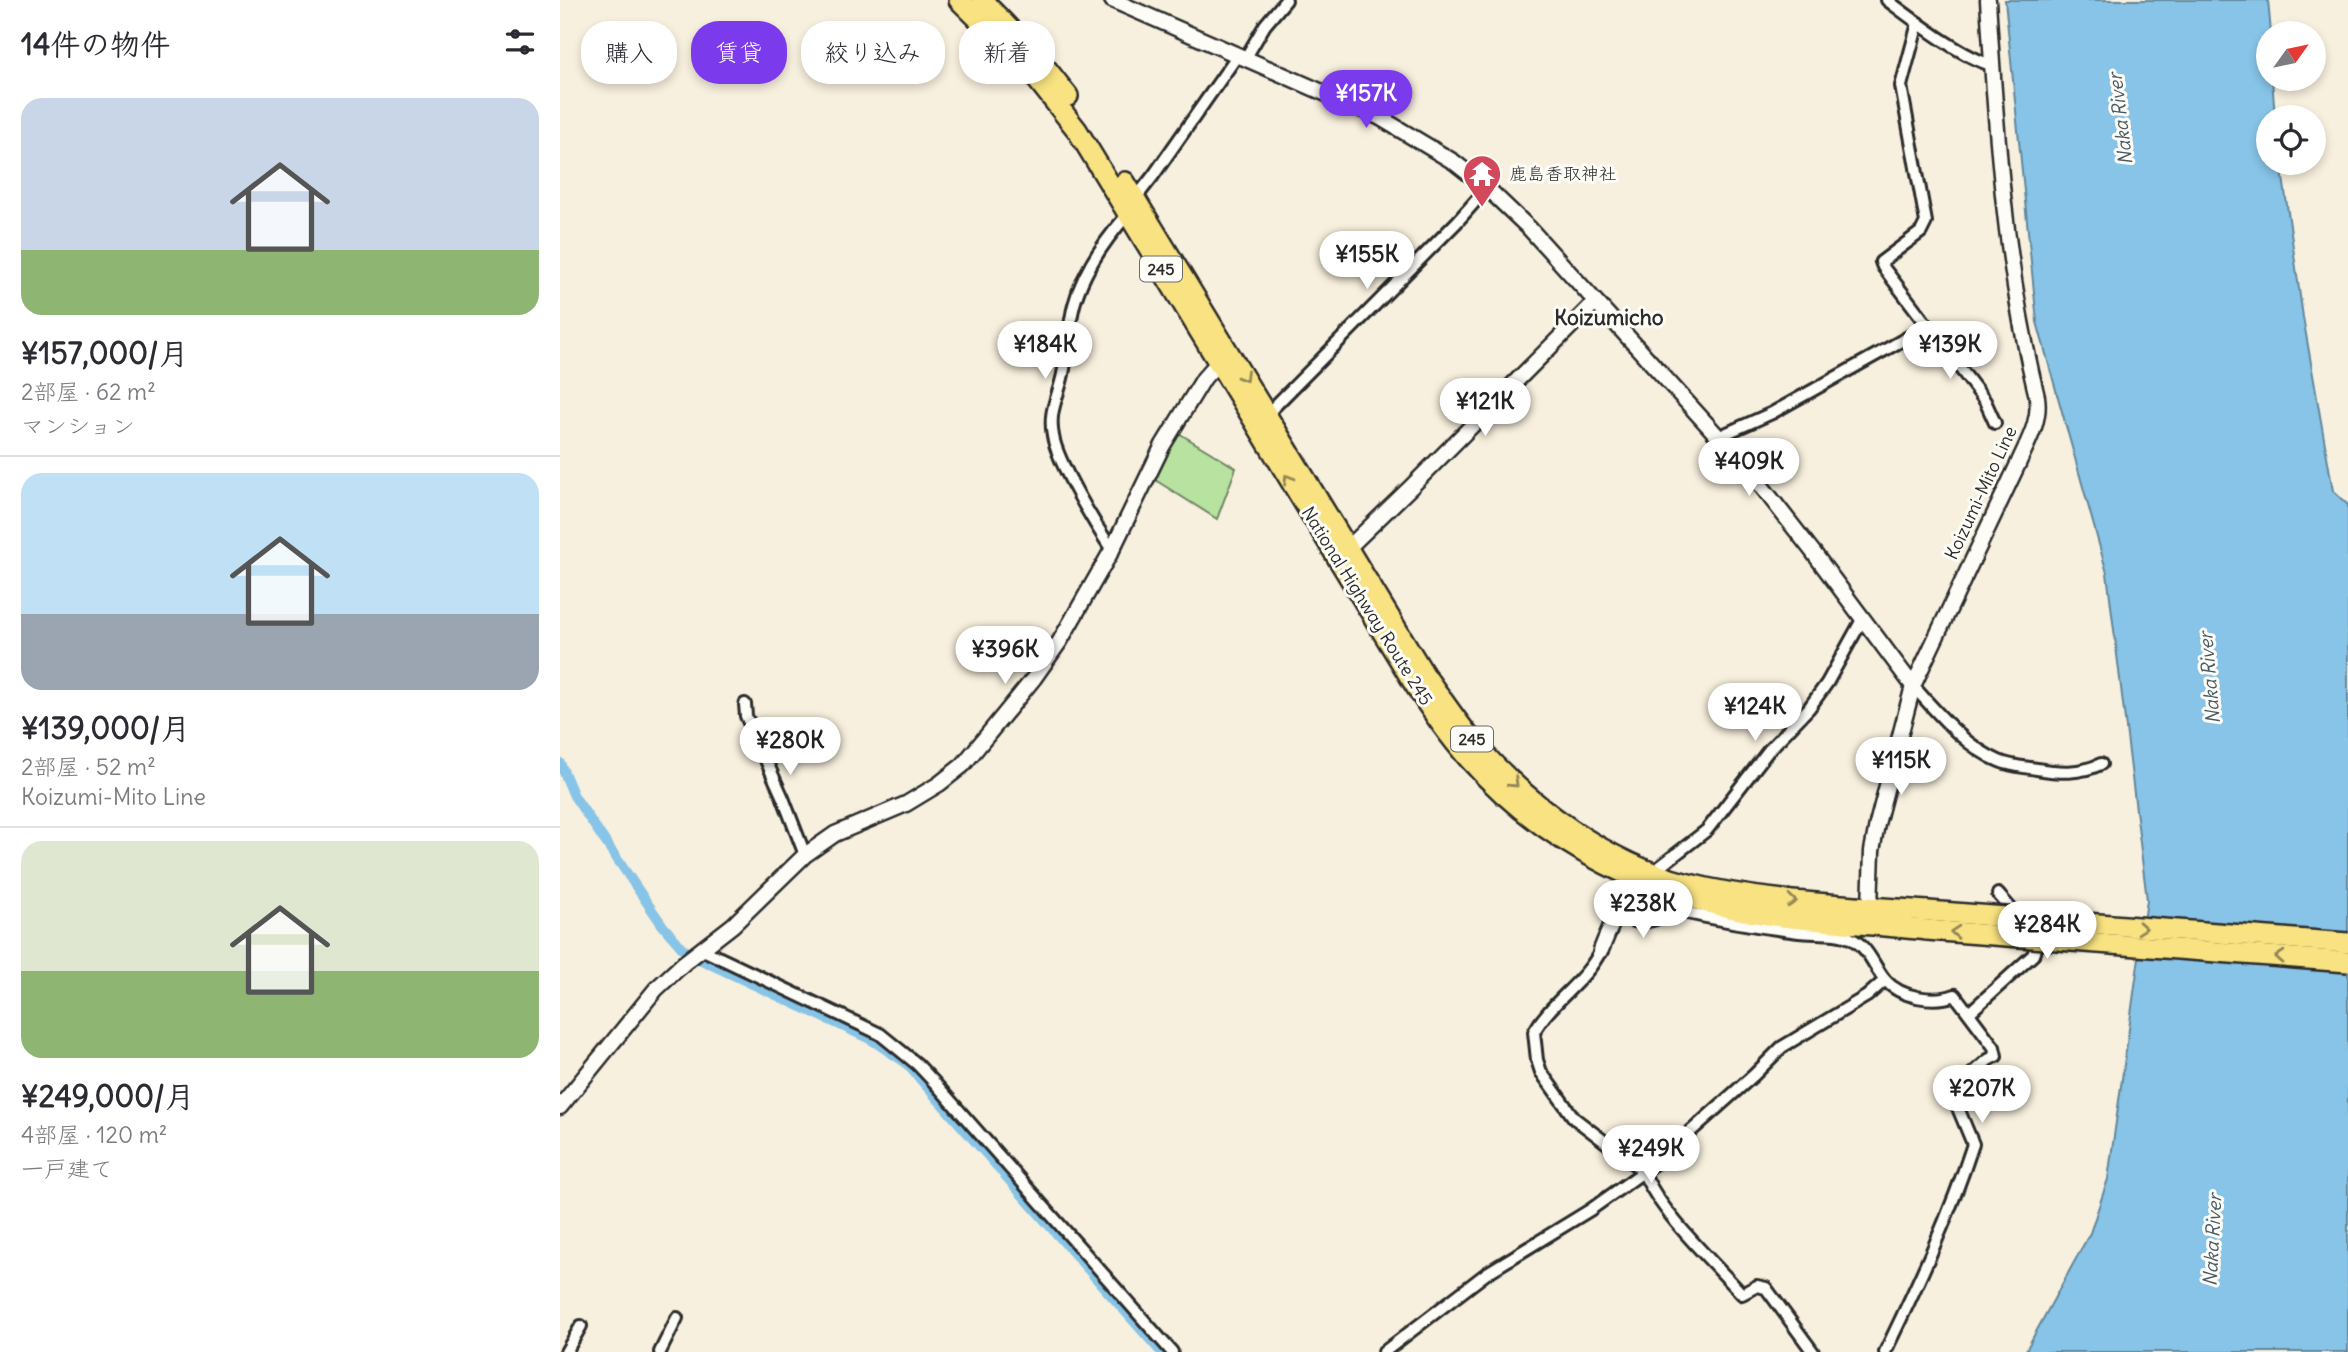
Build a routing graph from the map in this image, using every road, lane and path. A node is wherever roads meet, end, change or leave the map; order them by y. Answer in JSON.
{"nodes":[{"id":1,"x":959,"y":0,"type":"edge"},
{"id":2,"x":982,"y":0,"type":"edge"},
{"id":3,"x":1112,"y":0,"type":"edge"},
{"id":4,"x":1286,"y":0,"type":"edge"},
{"id":5,"x":1887,"y":0,"type":"edge"},
{"id":6,"x":1988,"y":0,"type":"edge"},
{"id":7,"x":1918,"y":23,"type":"junction"},
{"id":8,"x":1241,"y":57,"type":"junction"},
{"id":9,"x":1992,"y":65,"type":"junction"},
{"id":10,"x":1487,"y":188,"type":"junction"},
{"id":11,"x":1132,"y":206,"type":"junction"},
{"id":12,"x":1595,"y":302,"type":"junction"},
{"id":13,"x":1928,"y":326,"type":"junction"},
{"id":14,"x":1223,"y":357,"type":"junction"},
{"id":15,"x":1267,"y":414,"type":"junction"},
{"id":16,"x":1995,"y":423,"type":"dead end"},
{"id":17,"x":1718,"y":438,"type":"junction"},
{"id":18,"x":1112,"y":550,"type":"junction"},
{"id":19,"x":1343,"y":553,"type":"junction"},
{"id":20,"x":1863,"y":618,"type":"junction"},
{"id":21,"x":1913,"y":686,"type":"junction"},
{"id":22,"x":745,"y":704,"type":"dead end"},
{"id":23,"x":2101,"y":764,"type":"dead end"},
{"id":24,"x":805,"y":855,"type":"junction"},
{"id":25,"x":1648,"y":878,"type":"junction"},
{"id":26,"x":1998,"y":894,"type":"dead end"},
{"id":27,"x":1870,"y":907,"type":"junction"},
{"id":28,"x":1617,"y":911,"type":"junction"},
{"id":29,"x":1678,"y":911,"type":"joint"},
{"id":30,"x":1927,"y":920,"type":"junction"},
{"id":31,"x":2348,"y":943,"type":"edge"},
{"id":32,"x":1601,"y":950,"type":"joint"},
{"id":33,"x":696,"y":953,"type":"junction"},
{"id":34,"x":2348,"y":962,"type":"edge"},
{"id":35,"x":1885,"y":981,"type":"junction"},
{"id":36,"x":1969,"y":1013,"type":"junction"},
{"id":37,"x":560,"y":1107,"type":"edge"},
{"id":38,"x":1643,"y":1171,"type":"junction"},
{"id":39,"x":677,"y":1318,"type":"dead end"},
{"id":40,"x":581,"y":1326,"type":"dead end"},
{"id":41,"x":566,"y":1352,"type":"edge"},
{"id":42,"x":660,"y":1352,"type":"edge"},
{"id":43,"x":1172,"y":1352,"type":"edge"},
{"id":44,"x":1384,"y":1352,"type":"edge"},
{"id":45,"x":1813,"y":1352,"type":"edge"},
{"id":46,"x":1885,"y":1352,"type":"edge"}],
"edges":[{"from":1,"to":11,"type":"highway","name":"National Highway Route 245","number":"245"},
{"from":2,"to":11,"type":"highway","name":"National Highway Route 245","number":"245"},
{"from":3,"to":8,"type":"street"},
{"from":4,"to":8,"type":"street"},
{"from":5,"to":7,"type":"street"},
{"from":6,"to":9,"type":"street","name":"Koizumi-Mito Line"},
{"from":7,"to":9,"type":"street"},
{"from":7,"to":13,"type":"street"},
{"from":8,"to":10,"type":"street"},
{"from":8,"to":11,"type":"street"},
{"from":9,"to":21,"type":"street","name":"Koizumi-Mito Line"},
{"from":10,"to":12,"type":"street"},
{"from":10,"to":15,"type":"street"},
{"from":11,"to":14,"type":"highway","name":"National Highway Route 245","number":"245"},
{"from":11,"to":18,"type":"street"},
{"from":12,"to":17,"type":"street"},
{"from":12,"to":19,"type":"street"},
{"from":13,"to":16,"type":"street"},
{"from":13,"to":17,"type":"street"},
{"from":14,"to":15,"type":"highway","name":"National Highway Route 245","number":"245","one_way":true},
{"from":14,"to":18,"type":"street"},
{"from":19,"to":14,"type":"highway","name":"National Highway Route 245","number":"245","one_way":true},
{"from":15,"to":19,"type":"highway","name":"National Highway Route 245","number":"245"},
{"from":17,"to":20,"type":"street"},
{"from":18,"to":24,"type":"street"},
{"from":19,"to":25,"type":"highway","name":"National Highway Route 245","number":"245"},
{"from":20,"to":21,"type":"street"},
{"from":20,"to":25,"type":"street"},
{"from":21,"to":23,"type":"street"},
{"from":21,"to":27,"type":"street","name":"Koizumi-Mito Line"},
{"from":22,"to":24,"type":"street"},
{"from":24,"to":33,"type":"street"},
{"from":25,"to":27,"type":"highway","name":"National Highway Route 245","number":"245","one_way":true},
{"from":25,"to":28,"type":"street"},
{"from":25,"to":30,"type":"highway","name":"National Highway Route 245","number":"245"},
{"from":26,"to":36,"type":"street"},
{"from":27,"to":30,"type":"highway","name":"National Highway Route 245","number":"245"},
{"from":28,"to":29,"type":"street"},
{"from":28,"to":32,"type":"street"},
{"from":29,"to":35,"type":"street"},
{"from":30,"to":31,"type":"highway","name":"National Highway Route 245","number":"245","one_way":true,"bridge":true},
{"from":34,"to":30,"type":"highway","name":"National Highway Route 245","number":"245","one_way":true,"bridge":true},
{"from":32,"to":38,"type":"street"},
{"from":33,"to":37,"type":"street"},
{"from":33,"to":43,"type":"street"},
{"from":35,"to":36,"type":"street"},
{"from":35,"to":38,"type":"street"},
{"from":36,"to":46,"type":"street"},
{"from":38,"to":44,"type":"street"},
{"from":38,"to":45,"type":"street"},
{"from":39,"to":42,"type":"street"},
{"from":40,"to":41,"type":"street"}]}
